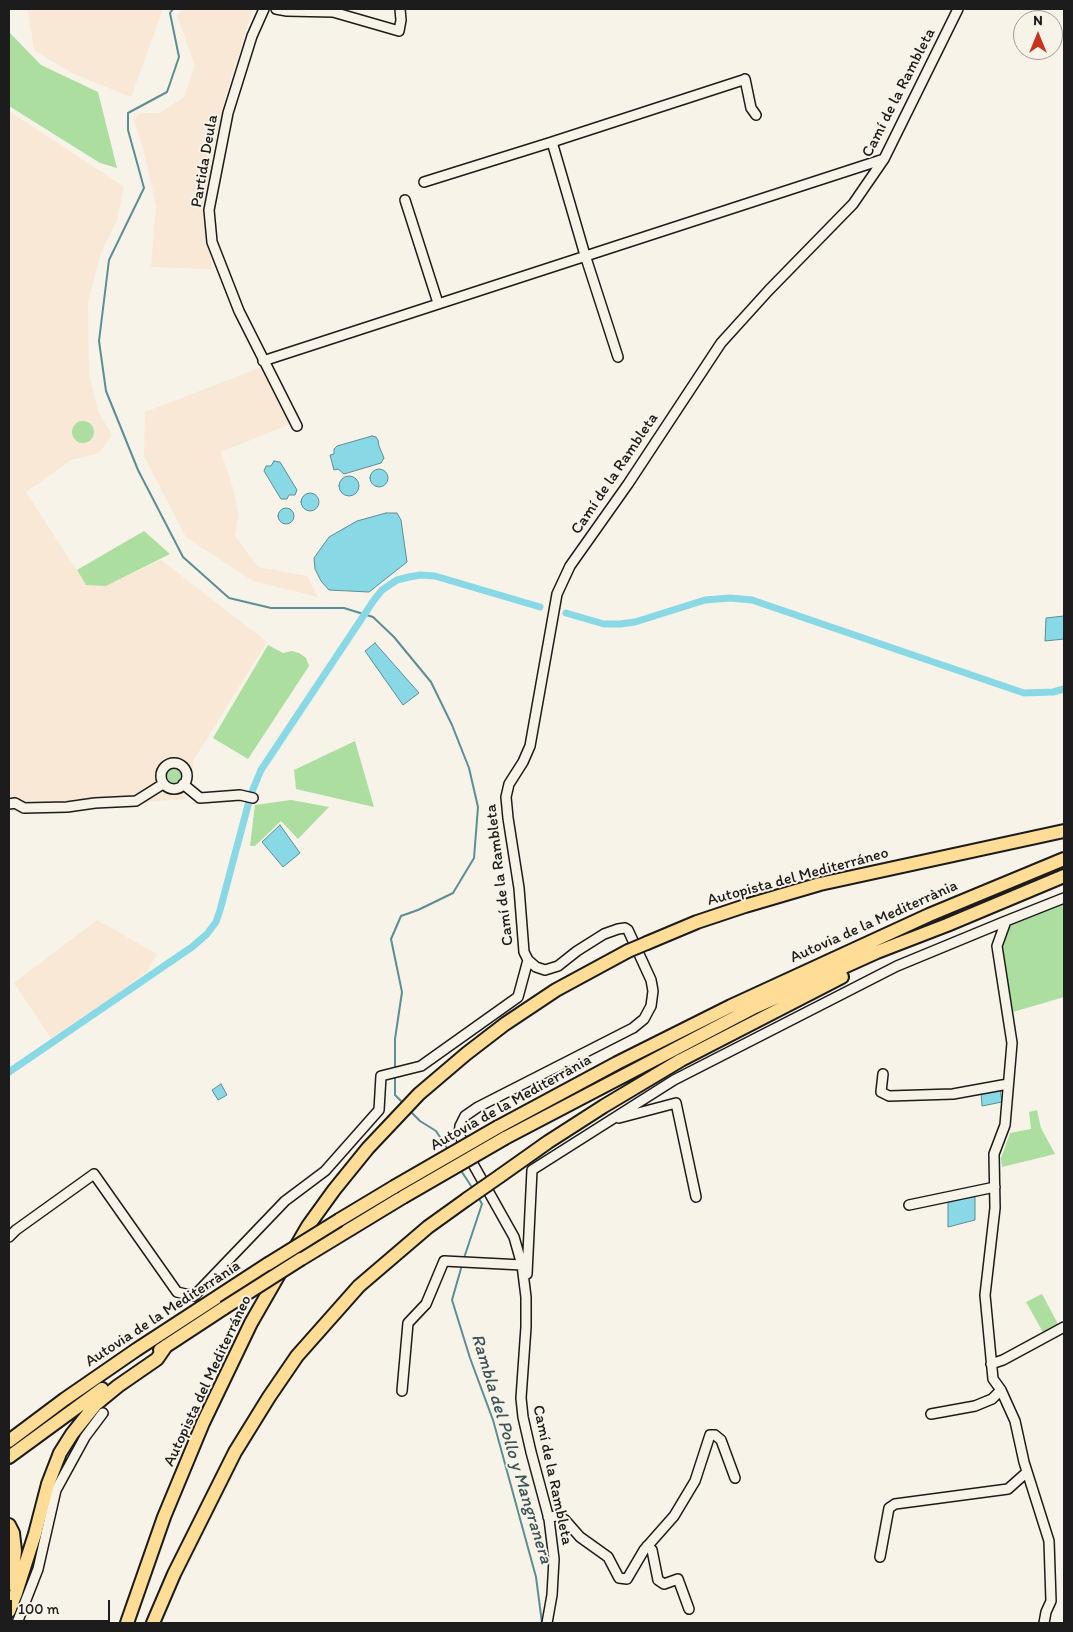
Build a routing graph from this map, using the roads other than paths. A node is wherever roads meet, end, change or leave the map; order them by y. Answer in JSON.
{"nodes":[{"id":1,"x":264,"y":9,"type":"edge"},
{"id":2,"x":276,"y":9,"type":"edge"},
{"id":3,"x":400,"y":9,"type":"edge"},
{"id":4,"x":958,"y":9,"type":"edge"},
{"id":5,"x":756,"y":115,"type":"dead end"},
{"id":6,"x":552,"y":142,"type":"junction"},
{"id":7,"x":884,"y":159,"type":"junction"},
{"id":8,"x":424,"y":182,"type":"dead end"},
{"id":9,"x":404,"y":200,"type":"dead end"},
{"id":10,"x":585,"y":255,"type":"junction"},
{"id":11,"x":438,"y":303,"type":"junction"},
{"id":12,"x":618,"y":357,"type":"dead end"},
{"id":13,"x":263,"y":361,"type":"junction"},
{"id":14,"x":297,"y":426,"type":"dead end"},
{"id":15,"x":163,"y":784,"type":"junction"},
{"id":16,"x":183,"y":784,"type":"junction"},
{"id":17,"x":250,"y":797,"type":"dead end"},
{"id":18,"x":12,"y":803,"type":"edge"},
{"id":19,"x":1064,"y":831,"type":"edge"},
{"id":20,"x":1064,"y":859,"type":"edge"},
{"id":21,"x":1064,"y":876,"type":"edge"},
{"id":22,"x":1064,"y":898,"type":"edge"},
{"id":23,"x":1006,"y":921,"type":"junction"},
{"id":24,"x":947,"y":925,"type":"junction"},
{"id":25,"x":528,"y":960,"type":"junction"},
{"id":26,"x":884,"y":1074,"type":"dead end"},
{"id":27,"x":1008,"y":1084,"type":"junction"},
{"id":28,"x":612,"y":1120,"type":"junction"},
{"id":29,"x":995,"y":1187,"type":"junction"},
{"id":30,"x":696,"y":1197,"type":"dead end"},
{"id":31,"x":909,"y":1205,"type":"dead end"},
{"id":32,"x":9,"y":1237,"type":"edge"},
{"id":33,"x":522,"y":1265,"type":"junction"},
{"id":34,"x":526,"y":1297,"type":"junction"},
{"id":35,"x":1064,"y":1326,"type":"edge"},
{"id":36,"x":166,"y":1346,"type":"junction"},
{"id":37,"x":991,"y":1364,"type":"junction"},
{"id":38,"x":1001,"y":1390,"type":"junction"},
{"id":39,"x":402,"y":1392,"type":"dead end"},
{"id":40,"x":103,"y":1413,"type":"dead end"},
{"id":41,"x":931,"y":1414,"type":"dead end"},
{"id":42,"x":9,"y":1434,"type":"edge"},
{"id":43,"x":9,"y":1457,"type":"edge"},
{"id":44,"x":1027,"y":1472,"type":"junction"},
{"id":45,"x":734,"y":1478,"type":"dead end"},
{"id":46,"x":548,"y":1517,"type":"junction"},
{"id":47,"x":9,"y":1525,"type":"edge"},
{"id":48,"x":647,"y":1546,"type":"junction"},
{"id":49,"x":880,"y":1557,"type":"dead end"},
{"id":50,"x":9,"y":1584,"type":"edge"},
{"id":51,"x":690,"y":1609,"type":"dead end"},
{"id":52,"x":9,"y":1611,"type":"edge"},
{"id":53,"x":16,"y":1623,"type":"edge"},
{"id":54,"x":127,"y":1623,"type":"edge"},
{"id":55,"x":153,"y":1623,"type":"edge"},
{"id":56,"x":547,"y":1623,"type":"edge"},
{"id":57,"x":1044,"y":1623,"type":"edge"}],
"edges":[{"from":1,"to":13,"type":"street","name":"Partida Deula"},
{"from":2,"to":3,"type":"street"},
{"from":4,"to":7,"type":"street","name":"Camí de la Rambleta"},
{"from":5,"to":6,"type":"street"},
{"from":6,"to":8,"type":"street"},
{"from":6,"to":10,"type":"street"},
{"from":7,"to":10,"type":"street"},
{"from":7,"to":25,"type":"street","name":"Camí de la Rambleta"},
{"from":9,"to":11,"type":"street"},
{"from":10,"to":11,"type":"street"},
{"from":10,"to":12,"type":"street"},
{"from":11,"to":13,"type":"street"},
{"from":13,"to":14,"type":"street","name":"Partida Deula"},
{"from":15,"to":16,"type":"street"},
{"from":15,"to":16,"type":"street"},
{"from":15,"to":18,"type":"street"},
{"from":16,"to":17,"type":"street"},
{"from":19,"to":54,"type":"highway","name":"Autopista del Mediterráneo","bridge":true},
{"from":20,"to":42,"type":"highway","name":"Autovia de la Mediterrània","bridge":true},
{"from":21,"to":24,"type":"highway","name":"Autovia de la Mediterrània"},
{"from":22,"to":23,"type":"street"},
{"from":23,"to":27,"type":"street"},
{"from":23,"to":28,"type":"street"},
{"from":24,"to":36,"type":"highway","name":"Autovia de la Mediterrània","bridge":true},
{"from":24,"to":55,"type":"highway","bridge":true},
{"from":25,"to":32,"type":"street"},
{"from":25,"to":33,"type":"street","name":"Camí de la Rambleta"},
{"from":26,"to":27,"type":"street"},
{"from":27,"to":29,"type":"street"},
{"from":28,"to":30,"type":"street"},
{"from":28,"to":34,"type":"street"},
{"from":29,"to":31,"type":"street"},
{"from":29,"to":37,"type":"street"},
{"from":33,"to":34,"type":"street","name":"Camí de la Rambleta"},
{"from":33,"to":39,"type":"street"},
{"from":34,"to":46,"type":"street","name":"Camí de la Rambleta"},
{"from":35,"to":37,"type":"street"},
{"from":36,"to":43,"type":"highway","name":"Autovia de la Mediterrània"},
{"from":36,"to":52,"type":"highway"},
{"from":37,"to":38,"type":"street"},
{"from":38,"to":41,"type":"street"},
{"from":38,"to":44,"type":"street"},
{"from":40,"to":53,"type":"street"},
{"from":44,"to":49,"type":"street"},
{"from":44,"to":57,"type":"street"},
{"from":45,"to":48,"type":"street"},
{"from":46,"to":48,"type":"street"},
{"from":46,"to":56,"type":"street","name":"Camí de la Rambleta"},
{"from":47,"to":50,"type":"highway"},
{"from":48,"to":51,"type":"street"}]}
